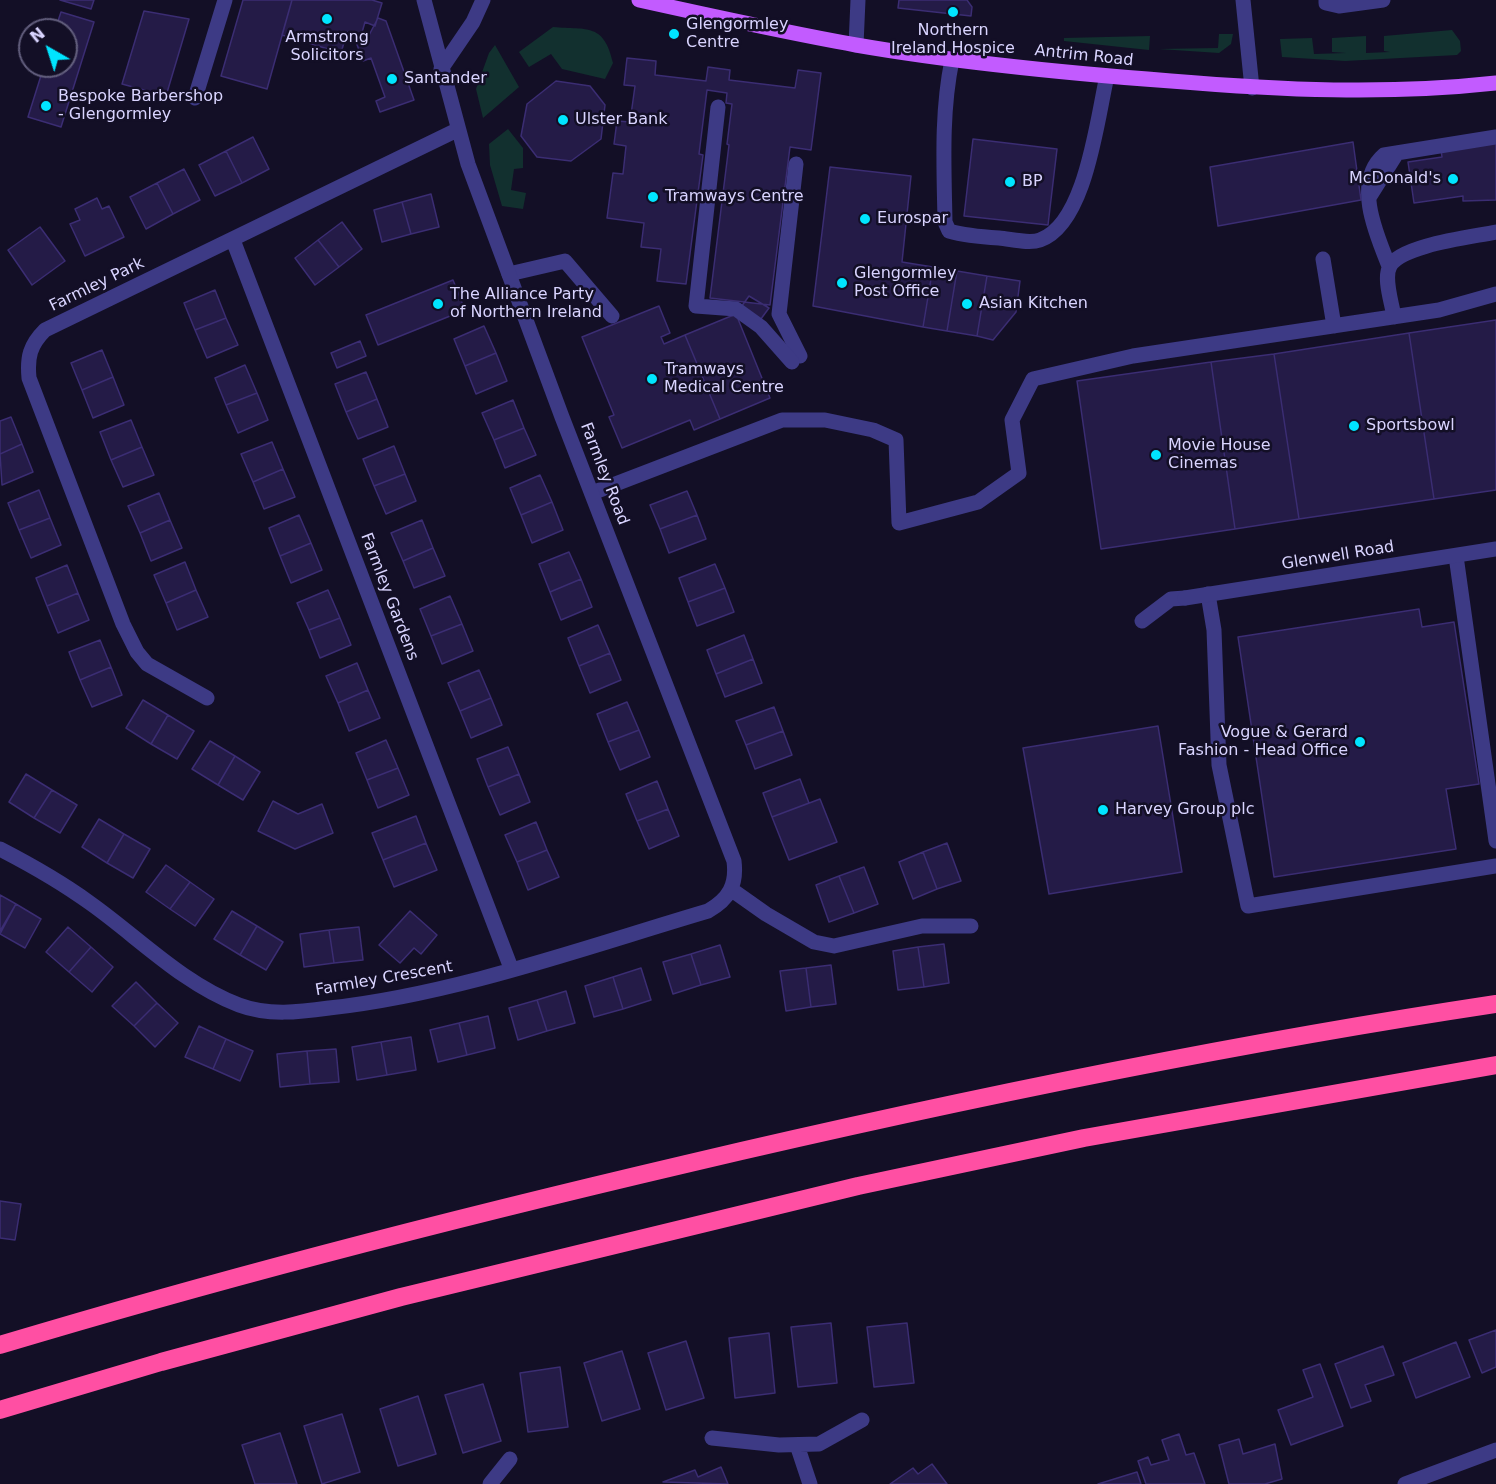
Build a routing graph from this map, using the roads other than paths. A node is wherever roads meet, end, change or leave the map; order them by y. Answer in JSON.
{"nodes":[{"id":1,"x":225,"y":0,"type":"edge"},
{"id":2,"x":424,"y":0,"type":"edge"},
{"id":3,"x":483,"y":0,"type":"edge"},
{"id":4,"x":639,"y":0,"type":"edge"},
{"id":5,"x":858,"y":0,"type":"edge"},
{"id":6,"x":1243,"y":0,"type":"edge"},
{"id":7,"x":1326,"y":0,"type":"edge"},
{"id":8,"x":1383,"y":0,"type":"edge"},
{"id":9,"x":856,"y":45,"type":"junction"},
{"id":10,"x":952,"y":60,"type":"junction"},
{"id":11,"x":441,"y":69,"type":"junction"},
{"id":12,"x":1107,"y":76,"type":"junction"},
{"id":13,"x":1496,"y":82,"type":"edge"},
{"id":14,"x":1252,"y":88,"type":"junction"},
{"id":15,"x":195,"y":98,"type":"dead end"},
{"id":16,"x":718,"y":107,"type":"dead end"},
{"id":17,"x":457,"y":130,"type":"junction"},
{"id":18,"x":1496,"y":137,"type":"edge"},
{"id":19,"x":796,"y":164,"type":"dead end"},
{"id":20,"x":1496,"y":232,"type":"edge"},
{"id":21,"x":233,"y":240,"type":"junction"},
{"id":22,"x":1323,"y":259,"type":"dead end"},
{"id":23,"x":1389,"y":266,"type":"junction"},
{"id":24,"x":508,"y":274,"type":"junction"},
{"id":25,"x":1496,"y":294,"type":"edge"},
{"id":26,"x":612,"y":316,"type":"dead end"},
{"id":27,"x":1394,"y":317,"type":"junction"},
{"id":28,"x":1334,"y":326,"type":"junction"},
{"id":29,"x":592,"y":493,"type":"junction"},
{"id":30,"x":1496,"y":549,"type":"edge"},
{"id":31,"x":1456,"y":556,"type":"junction"},
{"id":32,"x":1208,"y":594,"type":"junction"},
{"id":33,"x":1142,"y":621,"type":"dead end"},
{"id":34,"x":207,"y":698,"type":"dead end"},
{"id":35,"x":1496,"y":841,"type":"edge"},
{"id":36,"x":0,"y":849,"type":"edge"},
{"id":37,"x":1496,"y":866,"type":"edge"},
{"id":38,"x":732,"y":890,"type":"junction"},
{"id":39,"x":971,"y":926,"type":"dead end"},
{"id":40,"x":511,"y":968,"type":"junction"},
{"id":41,"x":1496,"y":1004,"type":"edge"},
{"id":42,"x":1496,"y":1065,"type":"edge"},
{"id":43,"x":0,"y":1345,"type":"edge"},
{"id":44,"x":0,"y":1410,"type":"edge"},
{"id":45,"x":862,"y":1420,"type":"dead end"},
{"id":46,"x":712,"y":1438,"type":"dead end"},
{"id":47,"x":797,"y":1445,"type":"junction"},
{"id":48,"x":1496,"y":1450,"type":"edge"},
{"id":49,"x":510,"y":1459,"type":"dead end"},
{"id":50,"x":490,"y":1484,"type":"edge"},
{"id":51,"x":810,"y":1484,"type":"edge"},
{"id":52,"x":1405,"y":1484,"type":"edge"}],
"edges":[{"from":1,"to":15,"type":"street"},
{"from":2,"to":11,"type":"street","name":"Farmley Road"},
{"from":3,"to":11,"type":"street"},
{"from":4,"to":9,"type":"main road","name":"Antrim Road"},
{"from":5,"to":9,"type":"street"},
{"from":6,"to":14,"type":"street"},
{"from":7,"to":8,"type":"street"},
{"from":9,"to":10,"type":"main road","name":"Antrim Road"},
{"from":10,"to":12,"type":"main road","name":"Antrim Road"},
{"from":10,"to":12,"type":"street"},
{"from":11,"to":17,"type":"street","name":"Farmley Road"},
{"from":12,"to":14,"type":"main road","name":"Antrim Road"},
{"from":13,"to":14,"type":"main road","name":"Antrim Road"},
{"from":16,"to":19,"type":"street"},
{"from":17,"to":21,"type":"street","name":"Farmley Park"},
{"from":17,"to":24,"type":"street","name":"Farmley Road"},
{"from":18,"to":23,"type":"street"},
{"from":20,"to":23,"type":"street"},
{"from":21,"to":34,"type":"street","name":"Farmley Park"},
{"from":21,"to":40,"type":"street","name":"Farmley Gardens"},
{"from":22,"to":28,"type":"street"},
{"from":23,"to":27,"type":"street"},
{"from":24,"to":26,"type":"street"},
{"from":24,"to":29,"type":"street","name":"Farmley Road"},
{"from":25,"to":27,"type":"street"},
{"from":27,"to":28,"type":"street"},
{"from":28,"to":29,"type":"street"},
{"from":29,"to":38,"type":"street","name":"Farmley Road"},
{"from":30,"to":31,"type":"street","name":"Glenwell Road"},
{"from":31,"to":32,"type":"street","name":"Glenwell Road"},
{"from":31,"to":35,"type":"street"},
{"from":32,"to":33,"type":"street","name":"Glenwell Road"},
{"from":32,"to":37,"type":"street"},
{"from":36,"to":40,"type":"street","name":"Farmley Crescent"},
{"from":38,"to":39,"type":"street"},
{"from":38,"to":40,"type":"street","name":"Farmley Crescent"},
{"from":41,"to":43,"type":"highway"},
{"from":42,"to":44,"type":"highway"},
{"from":45,"to":47,"type":"street"},
{"from":46,"to":47,"type":"street"},
{"from":47,"to":51,"type":"street"},
{"from":48,"to":52,"type":"street"},
{"from":49,"to":50,"type":"street"}]}
